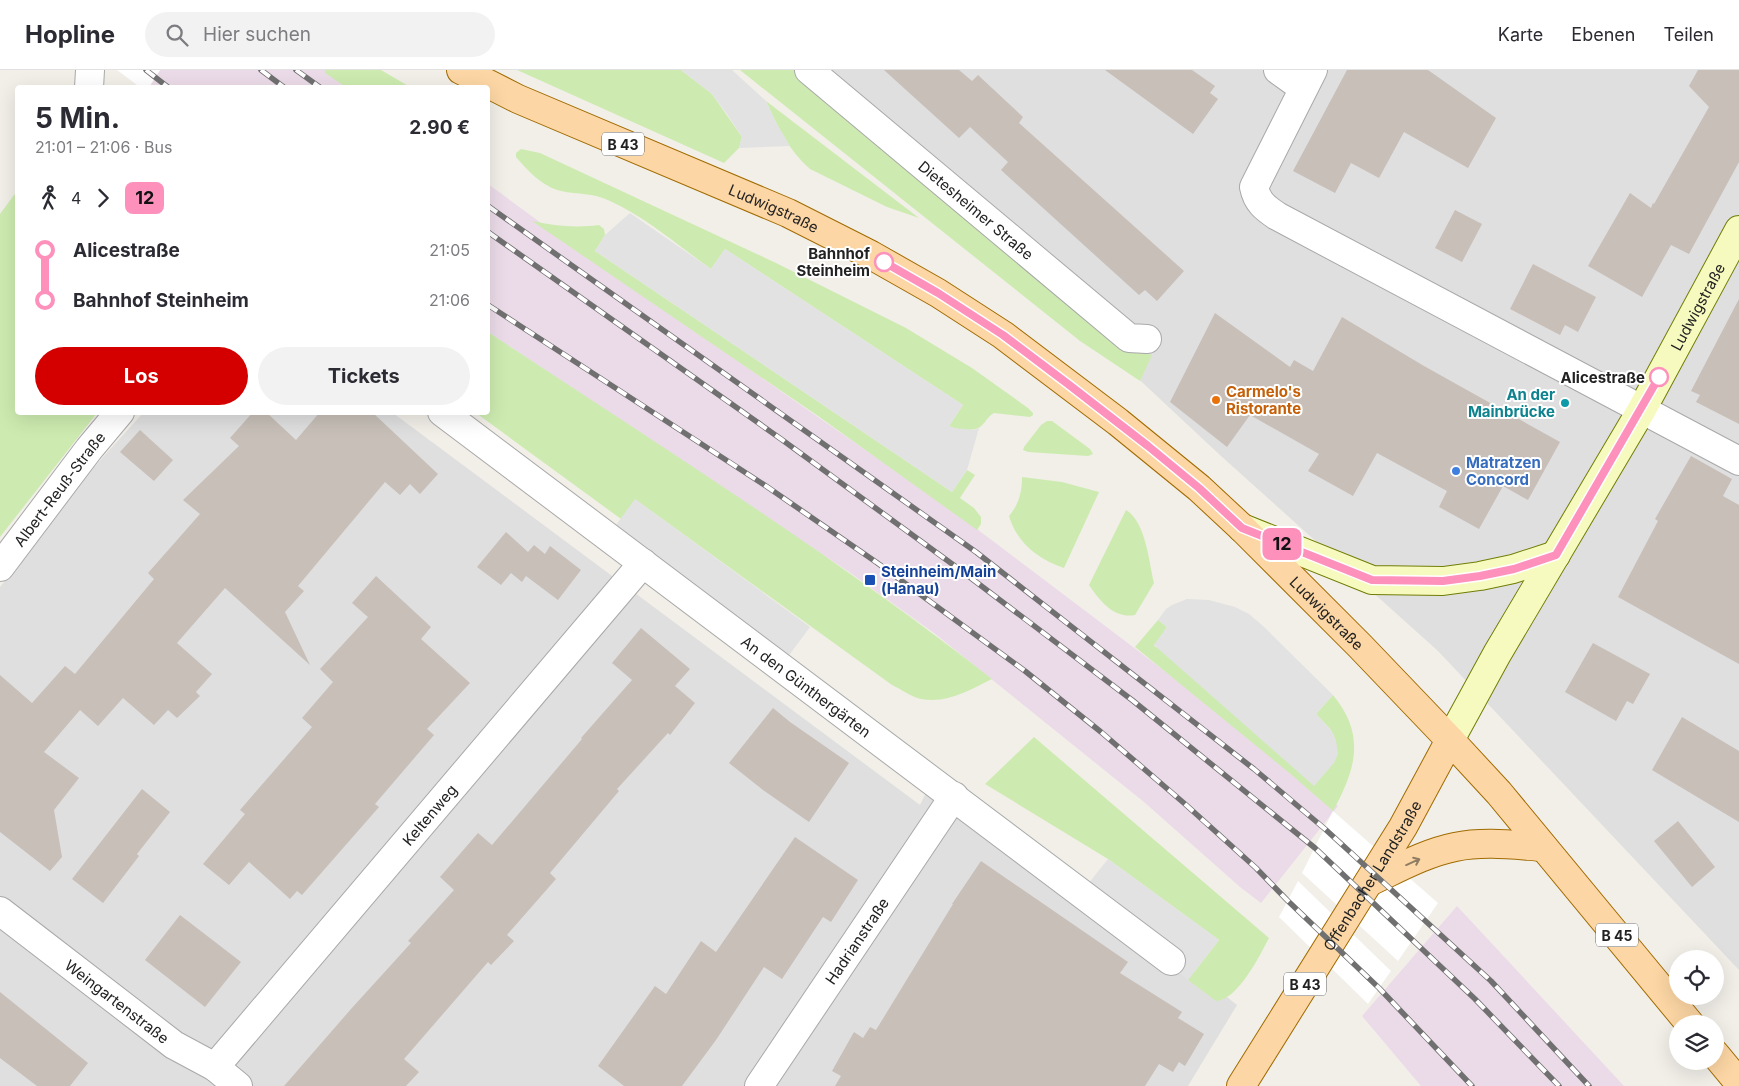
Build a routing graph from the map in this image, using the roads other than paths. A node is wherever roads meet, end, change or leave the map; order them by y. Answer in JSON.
{"nodes":[{"id":1,"x":90,"y":70,"type":"edge"},
{"id":2,"x":461,"y":70,"type":"edge"},
{"id":3,"x":809,"y":70,"type":"edge"},
{"id":4,"x":1278,"y":70,"type":"edge"},
{"id":5,"x":1308,"y":79,"type":"edge"},
{"id":6,"x":89,"y":85,"type":"edge"},
{"id":7,"x":1739,"y":230,"type":"edge"},
{"id":8,"x":1147,"y":339,"type":"dead end"},
{"id":9,"x":1641,"y":410,"type":"junction"},
{"id":10,"x":117,"y":415,"type":"edge"},
{"id":11,"x":446,"y":415,"type":"edge"},
{"id":12,"x":1739,"y":461,"type":"edge"},
{"id":13,"x":1242,"y":528,"type":"junction"},
{"id":14,"x":1556,"y":555,"type":"junction"},
{"id":15,"x":643,"y":563,"type":"junction"},
{"id":16,"x":0,"y":567,"type":"edge"},
{"id":17,"x":1450,"y":740,"type":"junction"},
{"id":18,"x":954,"y":796,"type":"junction"},
{"id":19,"x":1543,"y":847,"type":"junction"},
{"id":20,"x":1369,"y":882,"type":"junction"},
{"id":21,"x":0,"y":911,"type":"edge"},
{"id":22,"x":1171,"y":961,"type":"dead end"},
{"id":23,"x":1683,"y":1015,"type":"edge"},
{"id":24,"x":1724,"y":1065,"type":"edge"},
{"id":25,"x":216,"y":1067,"type":"junction"},
{"id":26,"x":1739,"y":1083,"type":"edge"},
{"id":27,"x":238,"y":1086,"type":"edge"},
{"id":28,"x":759,"y":1086,"type":"edge"},
{"id":29,"x":1241,"y":1086,"type":"edge"}],
"edges":[{"from":1,"to":6,"type":"street"},
{"from":2,"to":13,"type":"main road","name":"Ludwigstraße","number":"B 43"},
{"from":3,"to":8,"type":"street","name":"Dietesheimer Straße"},
{"from":4,"to":5,"type":"street"},
{"from":5,"to":9,"type":"street"},
{"from":7,"to":9,"type":"main road","name":"Ludwigstraße"},
{"from":9,"to":12,"type":"street"},
{"from":9,"to":14,"type":"main road","name":"Ludwigstraße"},
{"from":10,"to":16,"type":"street","name":"Albert-Reuß-Straße"},
{"from":11,"to":15,"type":"street","name":"An den Günthergärten"},
{"from":13,"to":14,"type":"main road"},
{"from":13,"to":17,"type":"main road","name":"Ludwigstraße","number":"B 43"},
{"from":14,"to":17,"type":"main road","name":"Ludwigstraße"},
{"from":15,"to":18,"type":"street","name":"An den Günthergärten"},
{"from":15,"to":25,"type":"street","name":"Keltenweg"},
{"from":17,"to":19,"type":"main road","number":"B 45"},
{"from":17,"to":20,"type":"main road","name":"Offenbacher Landstraße","number":"B 43"},
{"from":18,"to":22,"type":"street","name":"An den Günthergärten"},
{"from":18,"to":28,"type":"street","name":"Hadrianstraße"},
{"from":20,"to":19,"type":"main road","one_way":true},
{"from":19,"to":23,"type":"main road","number":"B 45"},
{"from":20,"to":29,"type":"main road","name":"Offenbacher Landstraße","number":"B 43"},
{"from":21,"to":25,"type":"street","name":"Weingartenstraße"},
{"from":24,"to":26,"type":"main road"},
{"from":25,"to":27,"type":"street","name":"Weingartenstraße"}]}
